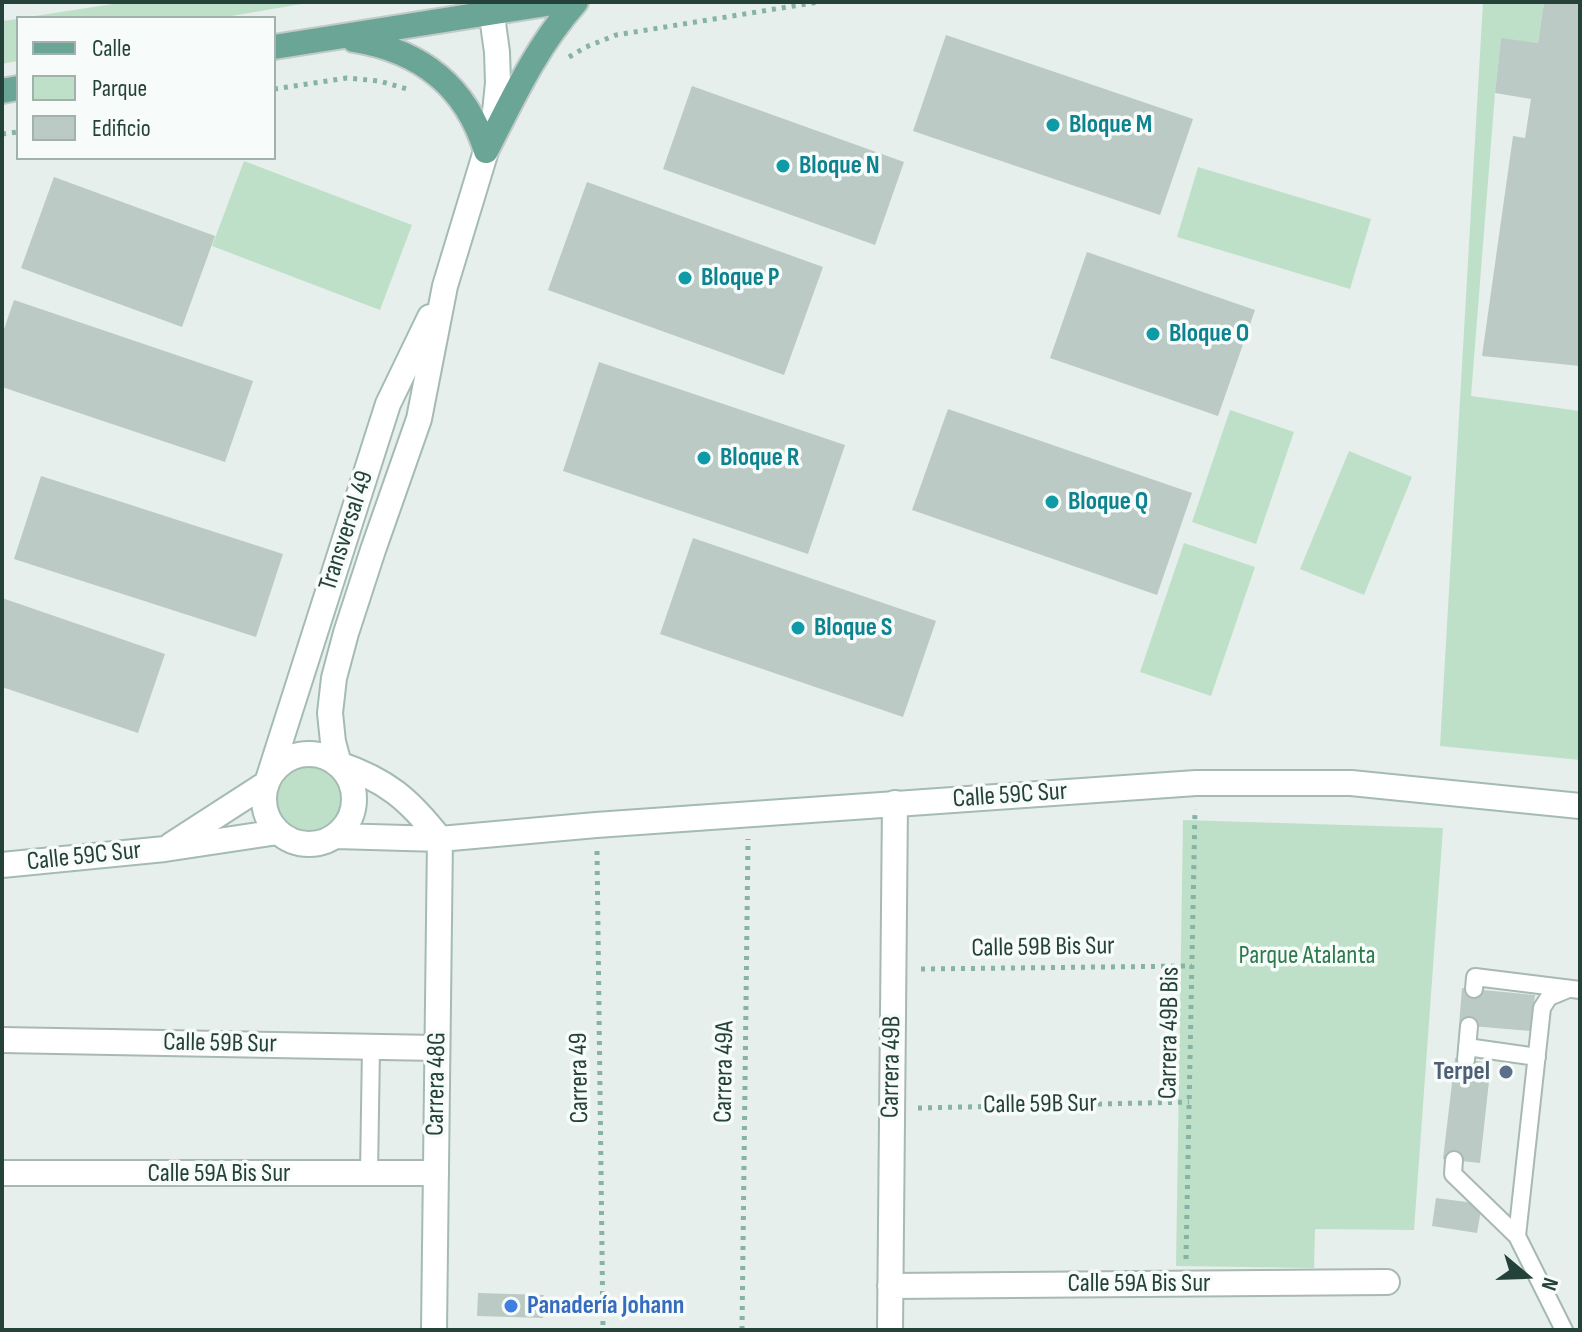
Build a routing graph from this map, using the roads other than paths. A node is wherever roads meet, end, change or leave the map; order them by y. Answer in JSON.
{"nodes":[{"id":1,"x":559,"y":2,"type":"edge"},
{"id":2,"x":576,"y":2,"type":"edge"},
{"id":3,"x":491,"y":7,"type":"edge"},
{"id":4,"x":336,"y":37,"type":"junction"},
{"id":5,"x":276,"y":47,"type":"edge"},
{"id":6,"x":486,"y":151,"type":"junction"},
{"id":7,"x":445,"y":286,"type":"junction"},
{"id":8,"x":344,"y":540,"type":"junction"},
{"id":9,"x":373,"y":550,"type":"junction"},
{"id":10,"x":339,"y":764,"type":"junction"},
{"id":11,"x":267,"y":783,"type":"junction"},
{"id":12,"x":895,"y":803,"type":"junction"},
{"id":13,"x":1580,"y":806,"type":"edge"},
{"id":14,"x":278,"y":832,"type":"junction"},
{"id":15,"x":336,"y":836,"type":"junction"},
{"id":16,"x":440,"y":839,"type":"junction"},
{"id":17,"x":165,"y":849,"type":"junction"},
{"id":18,"x":2,"y":865,"type":"edge"},
{"id":19,"x":1474,"y":989,"type":"dead end"},
{"id":20,"x":1573,"y":990,"type":"edge"},
{"id":21,"x":1469,"y":1026,"type":"dead end"},
{"id":22,"x":2,"y":1040,"type":"edge"},
{"id":23,"x":371,"y":1047,"type":"junction"},
{"id":24,"x":437,"y":1048,"type":"junction"},
{"id":25,"x":1537,"y":1057,"type":"junction"},
{"id":26,"x":1454,"y":1160,"type":"dead end"},
{"id":27,"x":2,"y":1173,"type":"edge"},
{"id":28,"x":436,"y":1173,"type":"junction"},
{"id":29,"x":369,"y":1174,"type":"junction"},
{"id":30,"x":1517,"y":1236,"type":"junction"},
{"id":31,"x":1387,"y":1282,"type":"dead end"},
{"id":32,"x":890,"y":1286,"type":"junction"},
{"id":33,"x":434,"y":1330,"type":"edge"},
{"id":34,"x":890,"y":1330,"type":"edge"},
{"id":35,"x":1564,"y":1330,"type":"edge"}],
"edges":[{"from":1,"to":3,"type":"main road"},
{"from":2,"to":6,"type":"main road"},
{"from":3,"to":4,"type":"main road"},
{"from":3,"to":6,"type":"street","name":"Transversal 49"},
{"from":4,"to":5,"type":"main road"},
{"from":4,"to":6,"type":"main road"},
{"from":6,"to":7,"type":"street","name":"Transversal 49"},
{"from":7,"to":8,"type":"street","name":"Transversal 49"},
{"from":7,"to":9,"type":"street","name":"Transversal 49"},
{"from":8,"to":9,"type":"lane"},
{"from":8,"to":11,"type":"street","name":"Transversal 49"},
{"from":9,"to":10,"type":"street","name":"Transversal 49"},
{"from":10,"to":11,"type":"street"},
{"from":10,"to":15,"type":"street"},
{"from":10,"to":16,"type":"street"},
{"from":11,"to":14,"type":"street"},
{"from":11,"to":17,"type":"street","name":"Calle 59C Sur"},
{"from":12,"to":13,"type":"street","name":"Calle 59C Sur"},
{"from":12,"to":16,"type":"street","name":"Calle 59C Sur"},
{"from":12,"to":32,"type":"street","name":"Carrera 49B"},
{"from":14,"to":15,"type":"street"},
{"from":14,"to":17,"type":"street","name":"Calle 59C Sur"},
{"from":15,"to":16,"type":"street","name":"Calle 59C Sur"},
{"from":16,"to":24,"type":"street","name":"Carrera 48G"},
{"from":17,"to":18,"type":"street","name":"Calle 59C Sur"},
{"from":19,"to":20,"type":"lane"},
{"from":20,"to":25,"type":"lane"},
{"from":21,"to":25,"type":"lane"},
{"from":22,"to":23,"type":"street","name":"Calle 59B Sur"},
{"from":23,"to":24,"type":"street","name":"Calle 59B Sur"},
{"from":23,"to":29,"type":"lane"},
{"from":24,"to":28,"type":"street","name":"Carrera 48G"},
{"from":25,"to":30,"type":"lane"},
{"from":26,"to":30,"type":"lane"},
{"from":27,"to":29,"type":"street","name":"Calle 59A Bis Sur"},
{"from":28,"to":29,"type":"street","name":"Calle 59A Bis Sur"},
{"from":28,"to":33,"type":"street","name":"Carrera 48G"},
{"from":30,"to":35,"type":"lane"},
{"from":31,"to":32,"type":"street","name":"Calle 59A Bis Sur"},
{"from":32,"to":34,"type":"street","name":"Carrera 49B"}]}
